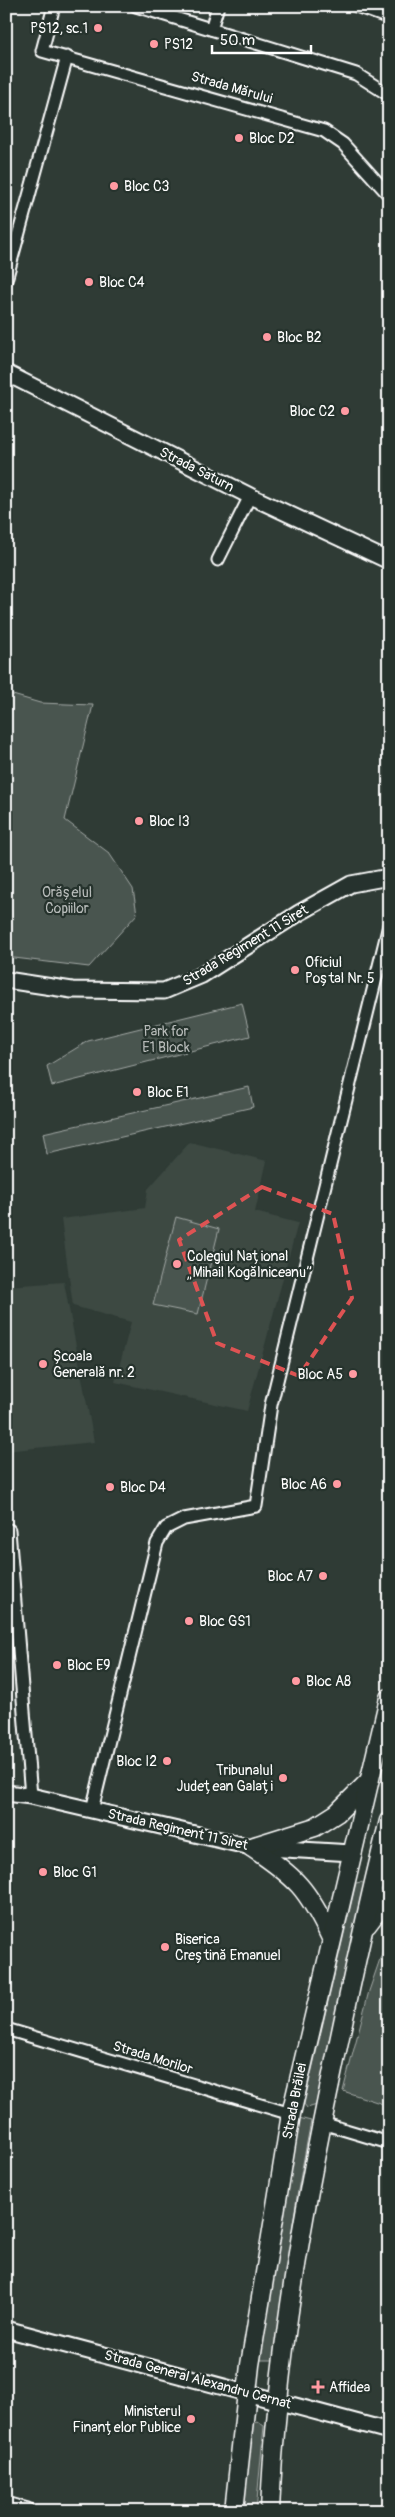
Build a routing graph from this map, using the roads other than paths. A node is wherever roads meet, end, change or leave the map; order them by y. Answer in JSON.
{"nodes":[{"id":1,"x":54,"y":6,"type":"edge"},
{"id":2,"x":136,"y":6,"type":"edge"},
{"id":3,"x":218,"y":6,"type":"edge"},
{"id":4,"x":356,"y":6,"type":"edge"},
{"id":5,"x":157,"y":9,"type":"edge"},
{"id":6,"x":389,"y":18,"type":"edge"},
{"id":7,"x":211,"y":28,"type":"junction"},
{"id":8,"x":67,"y":57,"type":"junction"},
{"id":9,"x":389,"y":95,"type":"edge"},
{"id":10,"x":389,"y":195,"type":"edge"},
{"id":11,"x":6,"y":280,"type":"edge"},
{"id":12,"x":6,"y":372,"type":"edge"},
{"id":13,"x":250,"y":496,"type":"junction"},
{"id":14,"x":218,"y":560,"type":"dead end"},
{"id":15,"x":389,"y":561,"type":"edge"},
{"id":16,"x":389,"y":877,"type":"edge"},
{"id":17,"x":389,"y":925,"type":"edge"},
{"id":18,"x":6,"y":980,"type":"edge"},
{"id":19,"x":6,"y":1530,"type":"edge"},
{"id":20,"x":389,"y":1698,"type":"edge"},
{"id":21,"x":368,"y":1782,"type":"junction"},
{"id":22,"x":6,"y":1793,"type":"edge"},
{"id":23,"x":31,"y":1796,"type":"junction"},
{"id":24,"x":92,"y":1810,"type":"junction"},
{"id":25,"x":389,"y":1821,"type":"edge"},
{"id":26,"x":251,"y":1847,"type":"junction"},
{"id":27,"x":352,"y":1853,"type":"junction"},
{"id":28,"x":385,"y":1853,"type":"edge"},
{"id":29,"x":389,"y":1896,"type":"edge"},
{"id":30,"x":331,"y":1938,"type":"junction"},
{"id":31,"x":360,"y":1942,"type":"junction"},
{"id":32,"x":6,"y":2029,"type":"edge"},
{"id":33,"x":291,"y":2114,"type":"junction"},
{"id":34,"x":322,"y":2123,"type":"junction"},
{"id":35,"x":389,"y":2143,"type":"edge"},
{"id":36,"x":6,"y":2329,"type":"edge"},
{"id":37,"x":246,"y":2391,"type":"junction"},
{"id":38,"x":279,"y":2401,"type":"junction"},
{"id":39,"x":389,"y":2431,"type":"edge"},
{"id":40,"x":6,"y":2505,"type":"edge"},
{"id":41,"x":27,"y":2511,"type":"edge"},
{"id":42,"x":234,"y":2511,"type":"edge"},
{"id":43,"x":270,"y":2511,"type":"edge"}],
"edges":[{"from":1,"to":8,"type":"street","name":"Strada Mărului"},
{"from":2,"to":5,"type":"street"},
{"from":3,"to":7,"type":"street"},
{"from":4,"to":6,"type":"street"},
{"from":5,"to":7,"type":"street"},
{"from":7,"to":9,"type":"street"},
{"from":8,"to":10,"type":"street","name":"Strada Mărului"},
{"from":8,"to":11,"type":"street"},
{"from":12,"to":13,"type":"street","name":"Strada Saturn"},
{"from":13,"to":14,"type":"street"},
{"from":13,"to":15,"type":"street","name":"Strada Saturn"},
{"from":16,"to":18,"type":"street","name":"Strada Regiment 11 Siret"},
{"from":17,"to":24,"type":"street"},
{"from":19,"to":23,"type":"street"},
{"from":20,"to":21,"type":"main road","name":"Strada Brăilei"},
{"from":21,"to":26,"type":"main road"},
{"from":21,"to":27,"type":"main road","name":"Strada Brăilei"},
{"from":22,"to":23,"type":"street","name":"Strada Regiment 11 Siret"},
{"from":23,"to":24,"type":"street","name":"Strada Regiment 11 Siret"},
{"from":24,"to":26,"type":"street","name":"Strada Regiment 11 Siret"},
{"from":25,"to":28,"type":"main road"},
{"from":26,"to":27,"type":"street","name":"Strada Regiment 11 Siret"},
{"from":26,"to":30,"type":"main road"},
{"from":27,"to":28,"type":"main road"},
{"from":27,"to":30,"type":"main road","name":"Strada Brăilei"},
{"from":28,"to":31,"type":"main road"},
{"from":29,"to":31,"type":"main road"},
{"from":30,"to":33,"type":"main road","name":"Strada Brăilei"},
{"from":31,"to":34,"type":"main road"},
{"from":32,"to":33,"type":"street","name":"Strada Morilor"},
{"from":33,"to":37,"type":"main road","name":"Strada Brăilei"},
{"from":34,"to":35,"type":"street"},
{"from":34,"to":38,"type":"main road"},
{"from":36,"to":37,"type":"street","name":"Strada General Alexandru Cernat"},
{"from":37,"to":38,"type":"street","name":"Strada General Alexandru Cernat"},
{"from":37,"to":42,"type":"main road","name":"Strada Brăilei"},
{"from":38,"to":39,"type":"street","name":"Strada General Alexandru Cernat"},
{"from":38,"to":43,"type":"main road"},
{"from":40,"to":41,"type":"street"}]}
